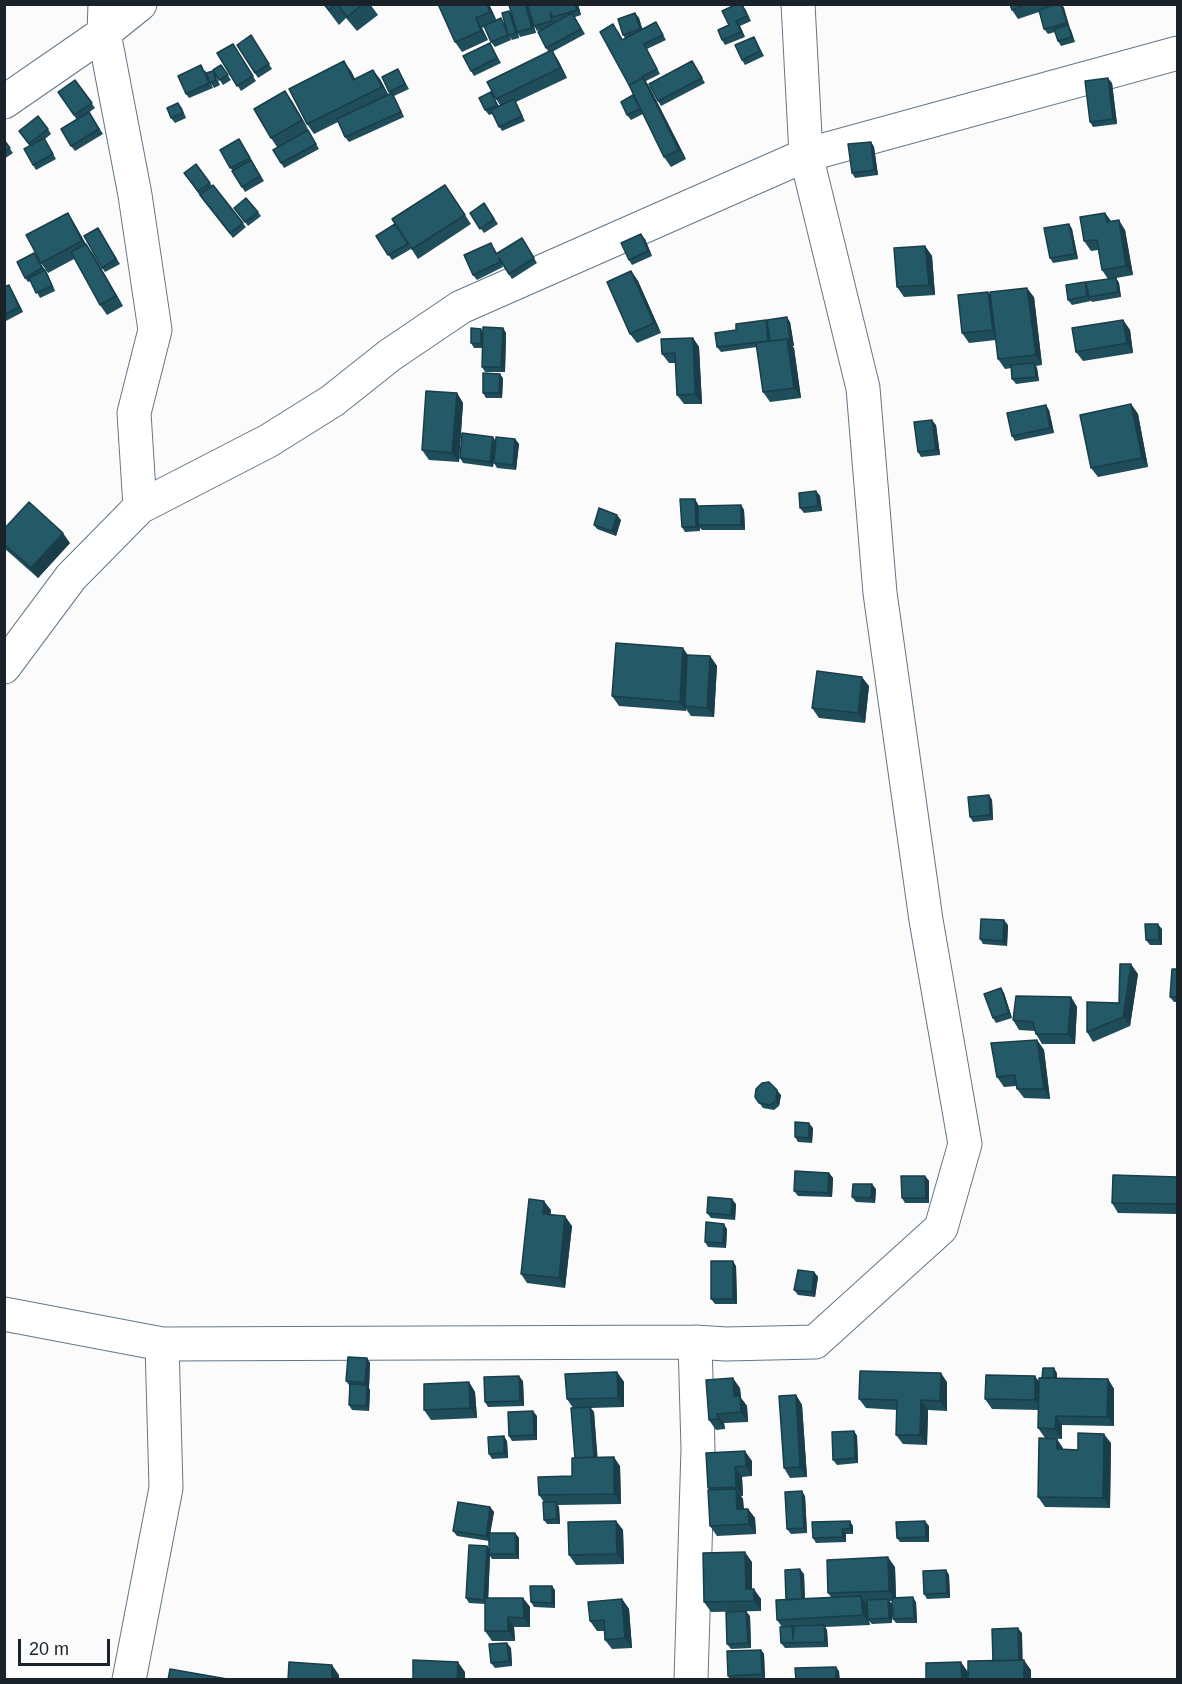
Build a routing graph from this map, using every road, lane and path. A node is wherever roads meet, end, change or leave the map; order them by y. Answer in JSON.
{"nodes":[{"id":1,"x":140,"y":4,"type":"edge"},
{"id":2,"x":798,"y":4,"type":"edge"},
{"id":3,"x":104,"y":19,"type":"edge"},
{"id":4,"x":1178,"y":53,"type":"edge"},
{"id":5,"x":4,"y":102,"type":"edge"},
{"id":6,"x":806,"y":155,"type":"junction"},
{"id":7,"x":140,"y":507,"type":"junction"},
{"id":8,"x":4,"y":667,"type":"edge"},
{"id":9,"x":4,"y":1314,"type":"edge"},
{"id":10,"x":695,"y":1341,"type":"junction"},
{"id":11,"x":162,"y":1344,"type":"junction"},
{"id":12,"x":129,"y":1680,"type":"edge"},
{"id":13,"x":691,"y":1680,"type":"edge"}],
"edges":[{"from":1,"to":3,"type":"street"},
{"from":2,"to":6,"type":"street"},
{"from":3,"to":5,"type":"street"},
{"from":3,"to":7,"type":"street"},
{"from":4,"to":6,"type":"street"},
{"from":6,"to":7,"type":"street"},
{"from":6,"to":10,"type":"street"},
{"from":7,"to":8,"type":"street"},
{"from":9,"to":11,"type":"street"},
{"from":10,"to":11,"type":"street"},
{"from":10,"to":13,"type":"street"},
{"from":11,"to":12,"type":"street"}]}
